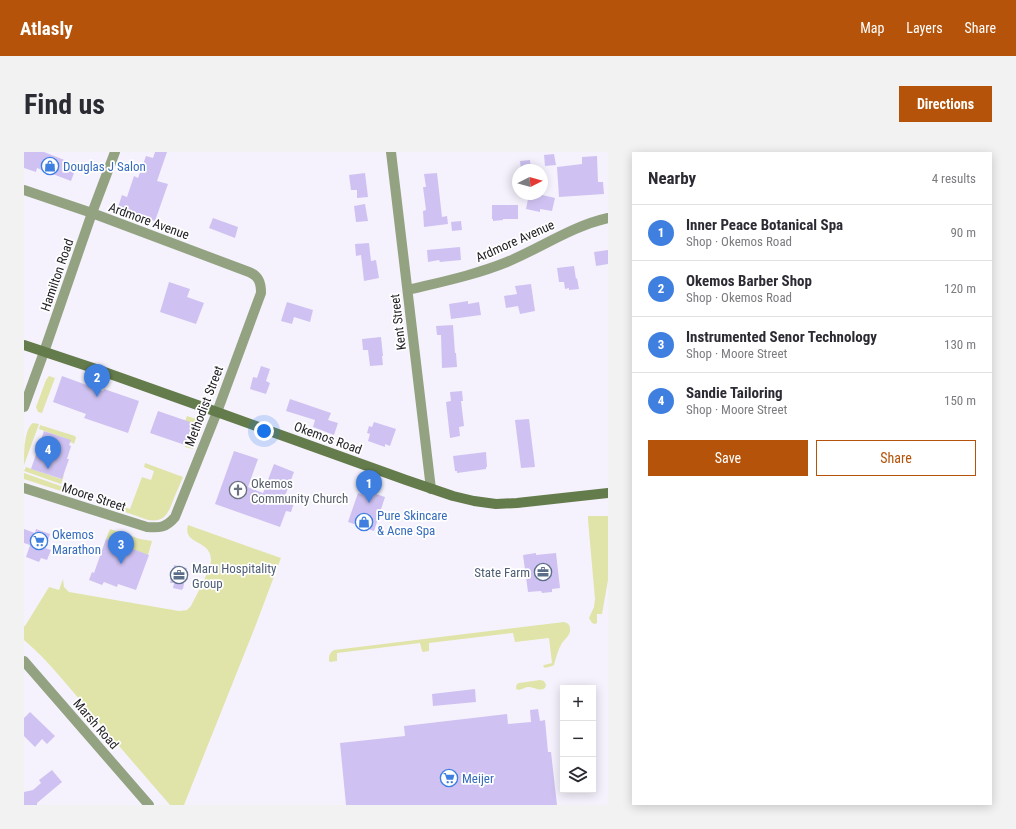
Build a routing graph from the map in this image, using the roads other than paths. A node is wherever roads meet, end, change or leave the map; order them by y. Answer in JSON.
{"nodes":[{"id":1,"x":115,"y":152,"type":"edge"},
{"id":2,"x":391,"y":152,"type":"edge"},
{"id":3,"x":24,"y":190,"type":"edge"},
{"id":4,"x":92,"y":213,"type":"junction"},
{"id":5,"x":608,"y":218,"type":"edge"},
{"id":6,"x":260,"y":284,"type":"joint"},
{"id":7,"x":408,"y":290,"type":"junction"},
{"id":8,"x":24,"y":345,"type":"edge"},
{"id":9,"x":44,"y":352,"type":"junction"},
{"id":10,"x":24,"y":407,"type":"edge"},
{"id":11,"x":217,"y":412,"type":"junction"},
{"id":12,"x":24,"y":488,"type":"edge"},
{"id":13,"x":431,"y":489,"type":"junction"},
{"id":14,"x":608,"y":493,"type":"edge"},
{"id":15,"x":157,"y":528,"type":"joint"},
{"id":16,"x":24,"y":661,"type":"edge"},
{"id":17,"x":149,"y":805,"type":"edge"}],
"edges":[{"from":1,"to":4,"type":"street","name":"Hamilton Road"},
{"from":2,"to":7,"type":"street","name":"Kent Street"},
{"from":3,"to":4,"type":"street","name":"Ardmore Avenue"},
{"from":4,"to":6,"type":"street","name":"Ardmore Avenue"},
{"from":4,"to":9,"type":"street","name":"Hamilton Road"},
{"from":5,"to":7,"type":"street","name":"Ardmore Avenue"},
{"from":6,"to":11,"type":"street","name":"Methodist Street"},
{"from":7,"to":13,"type":"street","name":"Kent Street"},
{"from":8,"to":9,"type":"main road","name":"Okemos Road"},
{"from":9,"to":10,"type":"street","name":"Hamilton Road"},
{"from":9,"to":11,"type":"main road","name":"Okemos Road"},
{"from":11,"to":13,"type":"main road","name":"Okemos Road"},
{"from":11,"to":15,"type":"street","name":"Methodist Street"},
{"from":12,"to":15,"type":"street","name":"Moore Street"},
{"from":13,"to":14,"type":"main road","name":"Okemos Road"},
{"from":16,"to":17,"type":"street","name":"Marsh Road"}]}
